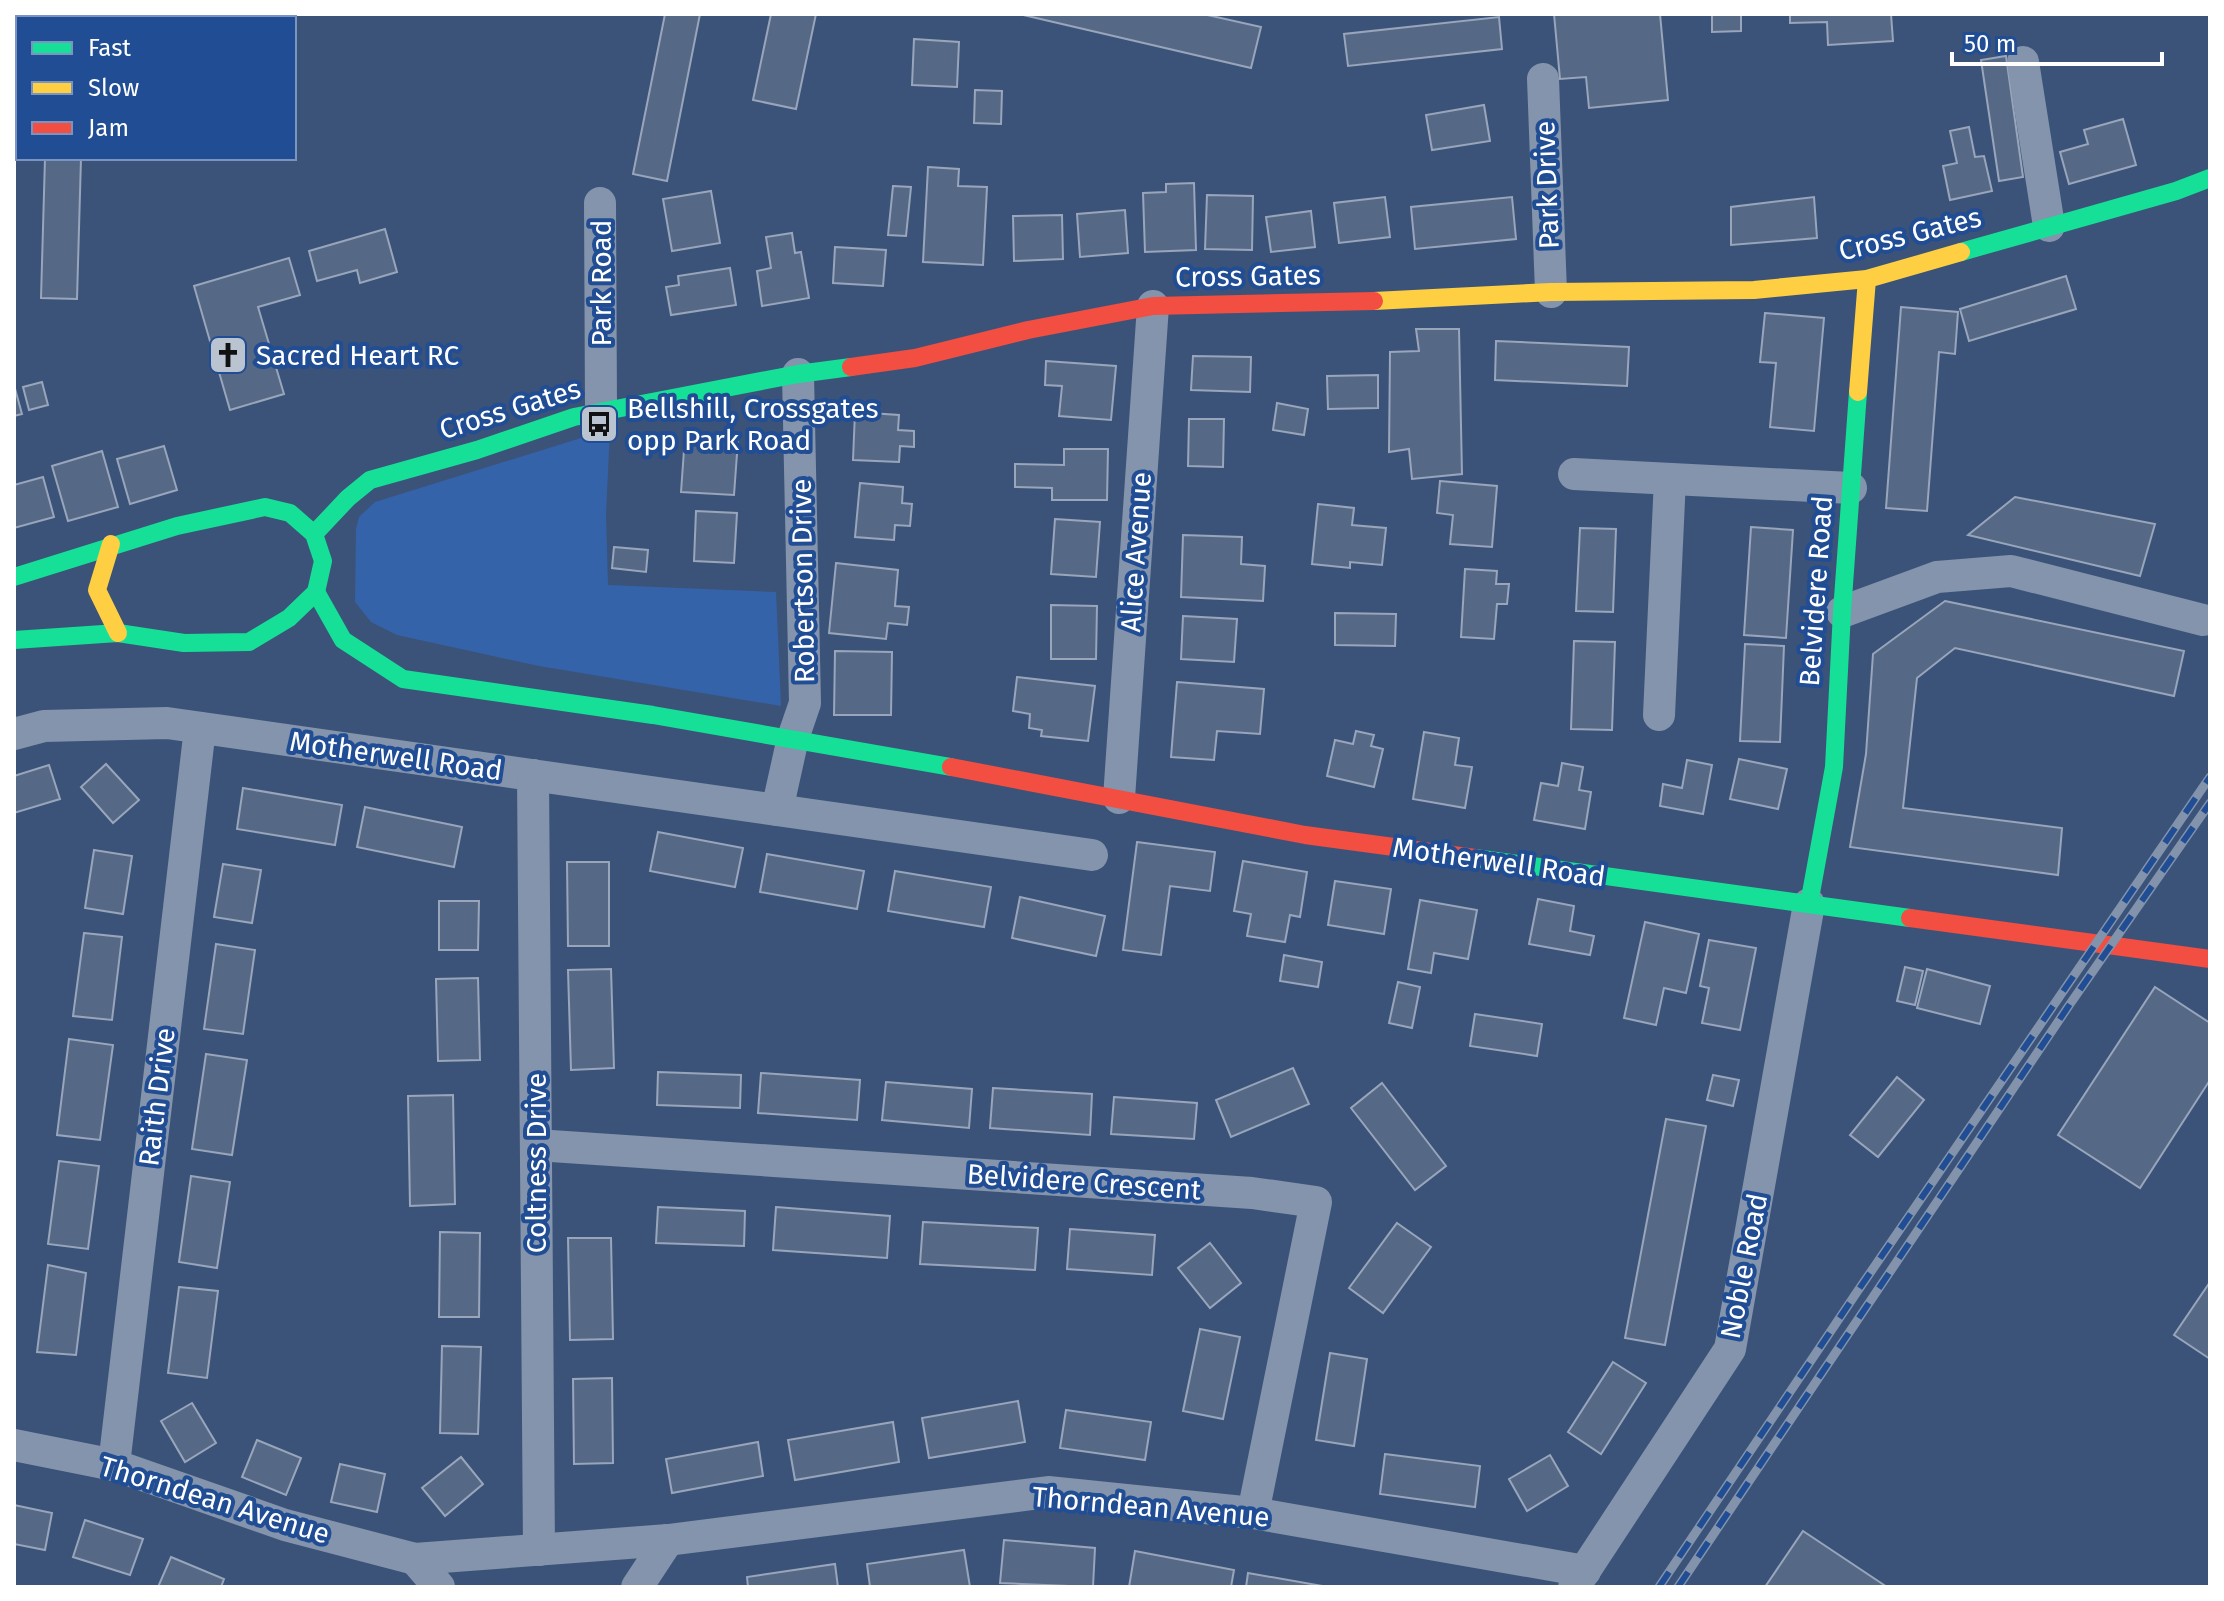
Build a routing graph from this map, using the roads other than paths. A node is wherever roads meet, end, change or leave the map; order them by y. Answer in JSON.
{"nodes":[{"id":1,"x":2023,"y":62,"type":"dead end"},
{"id":2,"x":1543,"y":79,"type":"dead end"},
{"id":3,"x":2210,"y":178,"type":"edge"},
{"id":4,"x":600,"y":203,"type":"dead end"},
{"id":5,"x":2049,"y":226,"type":"junction"},
{"id":6,"x":1867,"y":279,"type":"junction"},
{"id":7,"x":1551,"y":292,"type":"junction"},
{"id":8,"x":1153,"y":306,"type":"junction"},
{"id":9,"x":798,"y":374,"type":"junction"},
{"id":10,"x":601,"y":410,"type":"junction"},
{"id":11,"x":1574,"y":474,"type":"dead end"},
{"id":12,"x":1670,"y":479,"type":"junction"},
{"id":13,"x":1851,"y":488,"type":"junction"},
{"id":14,"x":314,"y":534,"type":"junction"},
{"id":15,"x":111,"y":544,"type":"junction"},
{"id":16,"x":14,"y":577,"type":"edge"},
{"id":17,"x":316,"y":592,"type":"junction"},
{"id":18,"x":1842,"y":612,"type":"junction"},
{"id":19,"x":2203,"y":620,"type":"dead end"},
{"id":20,"x":118,"y":633,"type":"junction"},
{"id":21,"x":14,"y":640,"type":"edge"},
{"id":22,"x":1659,"y":715,"type":"dead end"},
{"id":23,"x":200,"y":728,"type":"junction"},
{"id":24,"x":14,"y":734,"type":"edge"},
{"id":25,"x":793,"y":738,"type":"junction"},
{"id":26,"x":533,"y":775,"type":"junction"},
{"id":27,"x":1119,"y":798,"type":"junction"},
{"id":28,"x":777,"y":810,"type":"junction"},
{"id":29,"x":1092,"y":855,"type":"dead end"},
{"id":30,"x":1809,"y":904,"type":"junction"},
{"id":31,"x":2210,"y":959,"type":"edge"},
{"id":32,"x":536,"y":1145,"type":"junction"},
{"id":33,"x":14,"y":1445,"type":"edge"},
{"id":34,"x":114,"y":1465,"type":"junction"},
{"id":35,"x":1253,"y":1513,"type":"junction"},
{"id":36,"x":668,"y":1540,"type":"junction"},
{"id":37,"x":539,"y":1550,"type":"junction"},
{"id":38,"x":415,"y":1559,"type":"junction"},
{"id":39,"x":1579,"y":1579,"type":"edge"},
{"id":40,"x":439,"y":1587,"type":"edge"},
{"id":41,"x":637,"y":1587,"type":"edge"}],
"edges":[{"from":1,"to":5,"type":"street"},
{"from":2,"to":7,"type":"street","name":"Park Drive"},
{"from":3,"to":5,"type":"main road","name":"Cross Gates"},
{"from":4,"to":10,"type":"street","name":"Park Road"},
{"from":5,"to":6,"type":"main road","name":"Cross Gates"},
{"from":6,"to":7,"type":"main road","name":"Cross Gates"},
{"from":6,"to":13,"type":"main road","name":"Belvidere Road"},
{"from":7,"to":8,"type":"main road","name":"Cross Gates"},
{"from":8,"to":9,"type":"main road","name":"Cross Gates"},
{"from":8,"to":27,"type":"street","name":"Alice Avenue"},
{"from":9,"to":10,"type":"main road","name":"Cross Gates"},
{"from":9,"to":25,"type":"street","name":"Robertson Drive"},
{"from":10,"to":14,"type":"main road","name":"Cross Gates"},
{"from":11,"to":12,"type":"street"},
{"from":12,"to":13,"type":"street"},
{"from":12,"to":22,"type":"street"},
{"from":13,"to":18,"type":"main road","name":"Belvidere Road"},
{"from":14,"to":15,"type":"main road"},
{"from":14,"to":17,"type":"main road"},
{"from":15,"to":16,"type":"main road"},
{"from":15,"to":20,"type":"main road"},
{"from":17,"to":20,"type":"main road"},
{"from":17,"to":25,"type":"main road","name":"Motherwell Road"},
{"from":18,"to":19,"type":"street"},
{"from":18,"to":30,"type":"main road","name":"Belvidere Road"},
{"from":20,"to":21,"type":"main road"},
{"from":23,"to":24,"type":"street","name":"Motherwell Road"},
{"from":23,"to":26,"type":"street","name":"Motherwell Road"},
{"from":23,"to":34,"type":"street","name":"Raith Drive"},
{"from":25,"to":27,"type":"main road","name":"Motherwell Road"},
{"from":25,"to":28,"type":"street"},
{"from":26,"to":28,"type":"street","name":"Motherwell Road"},
{"from":26,"to":32,"type":"street","name":"Coltness Drive"},
{"from":27,"to":30,"type":"main road","name":"Motherwell Road"},
{"from":28,"to":29,"type":"street","name":"Motherwell Road"},
{"from":30,"to":31,"type":"main road","name":"Motherwell Road"},
{"from":30,"to":39,"type":"street","name":"Noble Road"},
{"from":32,"to":35,"type":"street","name":"Belvidere Crescent"},
{"from":32,"to":37,"type":"street","name":"Coltness Drive"},
{"from":33,"to":34,"type":"street","name":"Thorndean Avenue"},
{"from":34,"to":38,"type":"street","name":"Thorndean Avenue"},
{"from":35,"to":36,"type":"street","name":"Thorndean Avenue"},
{"from":35,"to":39,"type":"street","name":"Thorndean Avenue"},
{"from":36,"to":37,"type":"street","name":"Thorndean Avenue"},
{"from":36,"to":41,"type":"street"},
{"from":37,"to":38,"type":"street","name":"Thorndean Avenue"},
{"from":38,"to":40,"type":"street"}]}
